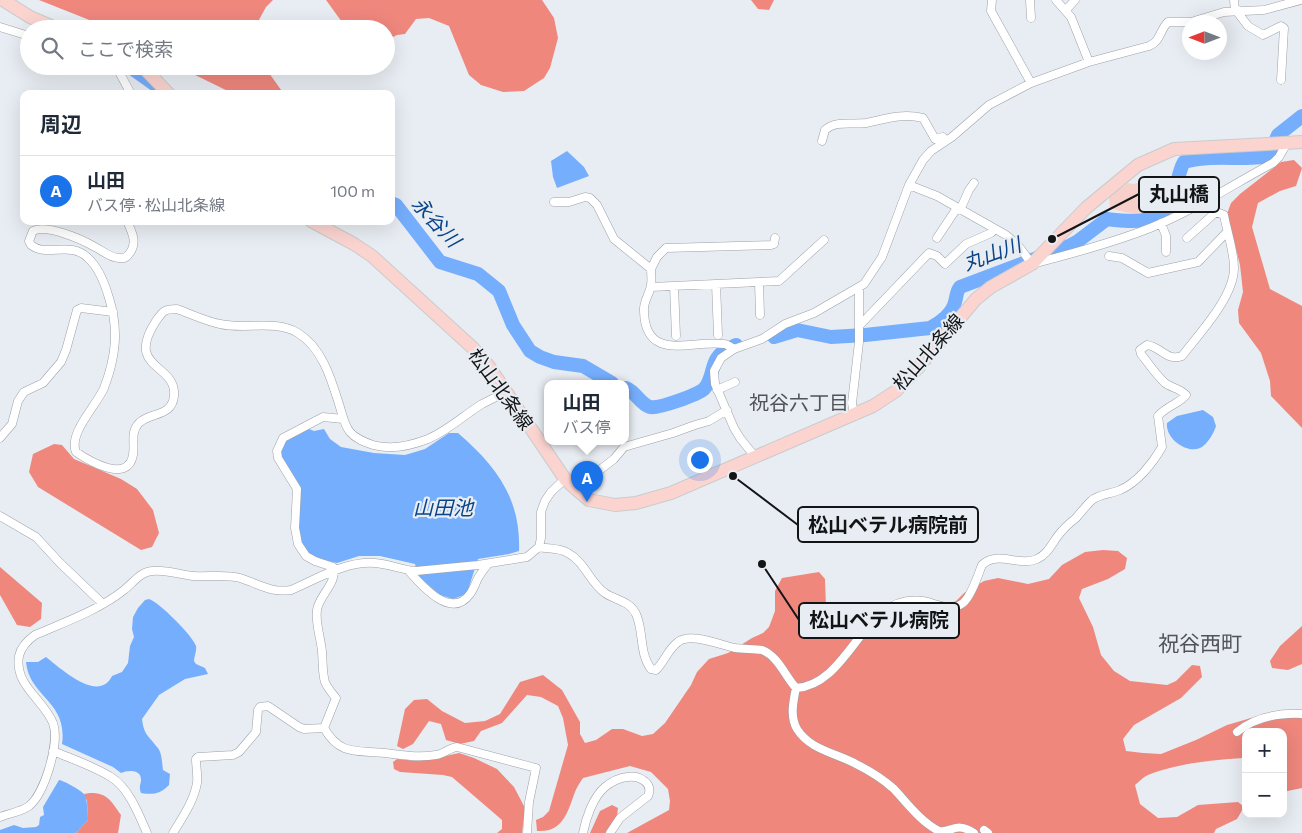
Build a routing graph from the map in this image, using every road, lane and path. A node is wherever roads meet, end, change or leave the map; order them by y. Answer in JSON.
{"nodes":[{"id":1,"x":3,"y":0,"type":"edge"},
{"id":2,"x":992,"y":0,"type":"edge"},
{"id":3,"x":1030,"y":0,"type":"edge"},
{"id":4,"x":1056,"y":0,"type":"edge"},
{"id":5,"x":1075,"y":0,"type":"edge"},
{"id":6,"x":1234,"y":0,"type":"edge"},
{"id":7,"x":1300,"y":0,"type":"edge"},
{"id":8,"x":1066,"y":10,"type":"junction"},
{"id":9,"x":1236,"y":11,"type":"junction"},
{"id":10,"x":1031,"y":18,"type":"dead end"},
{"id":11,"x":39,"y":20,"type":"edge"},
{"id":12,"x":0,"y":27,"type":"edge"},
{"id":13,"x":20,"y":33,"type":"edge"},
{"id":14,"x":1089,"y":62,"type":"junction"},
{"id":15,"x":121,"y":75,"type":"edge"},
{"id":16,"x":151,"y":75,"type":"edge"},
{"id":17,"x":1281,"y":80,"type":"dead end"},
{"id":18,"x":1031,"y":84,"type":"junction"},
{"id":19,"x":129,"y":90,"type":"edge"},
{"id":20,"x":165,"y":90,"type":"edge"},
{"id":21,"x":822,"y":141,"type":"dead end"},
{"id":22,"x":945,"y":141,"type":"junction"},
{"id":23,"x":1302,"y":142,"type":"edge"},
{"id":24,"x":1287,"y":143,"type":"junction"},
{"id":25,"x":974,"y":183,"type":"dead end"},
{"id":26,"x":909,"y":185,"type":"junction"},
{"id":27,"x":554,"y":202,"type":"dead end"},
{"id":28,"x":1198,"y":205,"type":"junction"},
{"id":29,"x":959,"y":209,"type":"junction"},
{"id":30,"x":1216,"y":212,"type":"junction"},
{"id":31,"x":1160,"y":223,"type":"junction"},
{"id":32,"x":129,"y":225,"type":"edge"},
{"id":33,"x":318,"y":225,"type":"edge"},
{"id":34,"x":995,"y":229,"type":"junction"},
{"id":35,"x":1227,"y":232,"type":"junction"},
{"id":36,"x":775,"y":238,"type":"dead end"},
{"id":37,"x":937,"y":238,"type":"dead end"},
{"id":38,"x":1187,"y":238,"type":"dead end"},
{"id":39,"x":824,"y":240,"type":"dead end"},
{"id":40,"x":1166,"y":252,"type":"dead end"},
{"id":41,"x":1109,"y":256,"type":"dead end"},
{"id":42,"x":1032,"y":264,"type":"junction"},
{"id":43,"x":651,"y":269,"type":"junction"},
{"id":44,"x":760,"y":282,"type":"junction"},
{"id":45,"x":716,"y":284,"type":"junction"},
{"id":46,"x":651,"y":286,"type":"junction"},
{"id":47,"x":674,"y":286,"type":"junction"},
{"id":48,"x":859,"y":288,"type":"junction"},
{"id":49,"x":114,"y":312,"type":"junction"},
{"id":50,"x":760,"y":315,"type":"dead end"},
{"id":51,"x":860,"y":325,"type":"junction"},
{"id":52,"x":718,"y":335,"type":"dead end"},
{"id":53,"x":676,"y":336,"type":"dead end"},
{"id":54,"x":734,"y":349,"type":"junction"},
{"id":55,"x":734,"y":382,"type":"dead end"},
{"id":56,"x":717,"y":390,"type":"junction"},
{"id":57,"x":506,"y":392,"type":"junction"},
{"id":58,"x":727,"y":410,"type":"junction"},
{"id":59,"x":854,"y":416,"type":"junction"},
{"id":60,"x":343,"y":419,"type":"junction"},
{"id":61,"x":0,"y":438,"type":"edge"},
{"id":62,"x":756,"y":458,"type":"junction"},
{"id":63,"x":565,"y":480,"type":"junction"},
{"id":64,"x":577,"y":490,"type":"junction"},
{"id":65,"x":0,"y":516,"type":"edge"},
{"id":66,"x":538,"y":547,"type":"junction"},
{"id":67,"x":488,"y":564,"type":"junction"},
{"id":68,"x":334,"y":571,"type":"junction"},
{"id":69,"x":412,"y":571,"type":"junction"},
{"id":70,"x":103,"y":604,"type":"junction"},
{"id":71,"x":796,"y":688,"type":"junction"},
{"id":72,"x":1302,"y":714,"type":"edge"},
{"id":73,"x":324,"y":728,"type":"junction"},
{"id":74,"x":1238,"y":732,"type":"dead end"},
{"id":75,"x":53,"y":751,"type":"junction"},
{"id":76,"x":0,"y":817,"type":"edge"},
{"id":77,"x":147,"y":833,"type":"edge"},
{"id":78,"x":173,"y":833,"type":"edge"},
{"id":79,"x":527,"y":833,"type":"edge"},
{"id":80,"x":583,"y":833,"type":"edge"},
{"id":81,"x":610,"y":833,"type":"edge"},
{"id":82,"x":974,"y":833,"type":"edge"}],
"edges":[{"from":1,"to":11,"type":"main road"},
{"from":2,"to":18,"type":"street"},
{"from":3,"to":10,"type":"street"},
{"from":4,"to":8,"type":"street"},
{"from":5,"to":8,"type":"street"},
{"from":6,"to":9,"type":"street"},
{"from":7,"to":9,"type":"street"},
{"from":8,"to":14,"type":"street"},
{"from":9,"to":14,"type":"street"},
{"from":9,"to":17,"type":"street"},
{"from":12,"to":13,"type":"street"},
{"from":14,"to":18,"type":"street"},
{"from":15,"to":19,"type":"street"},
{"from":16,"to":20,"type":"main road"},
{"from":18,"to":22,"type":"street"},
{"from":21,"to":22,"type":"street"},
{"from":22,"to":26,"type":"street"},
{"from":23,"to":24,"type":"main road","name":"松山北条線"},
{"from":24,"to":28,"type":"street"},
{"from":24,"to":42,"type":"main road","name":"松山北条線"},
{"from":25,"to":29,"type":"street"},
{"from":26,"to":29,"type":"street"},
{"from":26,"to":48,"type":"street"},
{"from":27,"to":43,"type":"street"},
{"from":28,"to":30,"type":"street"},
{"from":28,"to":31,"type":"street"},
{"from":29,"to":34,"type":"street"},
{"from":29,"to":37,"type":"street"},
{"from":30,"to":35,"type":"street"},
{"from":30,"to":38,"type":"street"},
{"from":31,"to":40,"type":"street"},
{"from":31,"to":42,"type":"street"},
{"from":32,"to":49,"type":"street"},
{"from":33,"to":57,"type":"main road","name":"松山北条線"},
{"from":34,"to":42,"type":"street"},
{"from":34,"to":51,"type":"street"},
{"from":35,"to":41,"type":"street"},
{"from":35,"to":71,"type":"street"},
{"from":36,"to":43,"type":"street"},
{"from":39,"to":44,"type":"street"},
{"from":42,"to":59,"type":"main road","name":"松山北条線"},
{"from":43,"to":46,"type":"street"},
{"from":44,"to":45,"type":"street"},
{"from":44,"to":50,"type":"street"},
{"from":45,"to":47,"type":"street"},
{"from":45,"to":52,"type":"street"},
{"from":46,"to":47,"type":"street"},
{"from":46,"to":54,"type":"street"},
{"from":47,"to":53,"type":"street"},
{"from":48,"to":51,"type":"street"},
{"from":48,"to":54,"type":"street"},
{"from":49,"to":60,"type":"street"},
{"from":49,"to":61,"type":"street"},
{"from":51,"to":59,"type":"street"},
{"from":54,"to":56,"type":"street"},
{"from":55,"to":56,"type":"street"},
{"from":56,"to":58,"type":"street"},
{"from":57,"to":60,"type":"street"},
{"from":57,"to":63,"type":"main road","name":"松山北条線"},
{"from":58,"to":62,"type":"street"},
{"from":58,"to":64,"type":"street"},
{"from":59,"to":62,"type":"main road","name":"松山北条線"},
{"from":60,"to":68,"type":"street"},
{"from":62,"to":64,"type":"main road","name":"松山北条線"},
{"from":63,"to":64,"type":"main road","name":"松山北条線"},
{"from":63,"to":66,"type":"street"},
{"from":65,"to":70,"type":"street"},
{"from":66,"to":67,"type":"street"},
{"from":66,"to":71,"type":"street"},
{"from":67,"to":69,"type":"street"},
{"from":67,"to":69,"type":"street"},
{"from":68,"to":69,"type":"street"},
{"from":68,"to":70,"type":"street"},
{"from":68,"to":73,"type":"street"},
{"from":70,"to":75,"type":"street"},
{"from":71,"to":82,"type":"street"},
{"from":72,"to":74,"type":"street"},
{"from":73,"to":78,"type":"street"},
{"from":73,"to":79,"type":"street"},
{"from":75,"to":76,"type":"street"},
{"from":75,"to":77,"type":"street"},
{"from":80,"to":81,"type":"street"}]}
